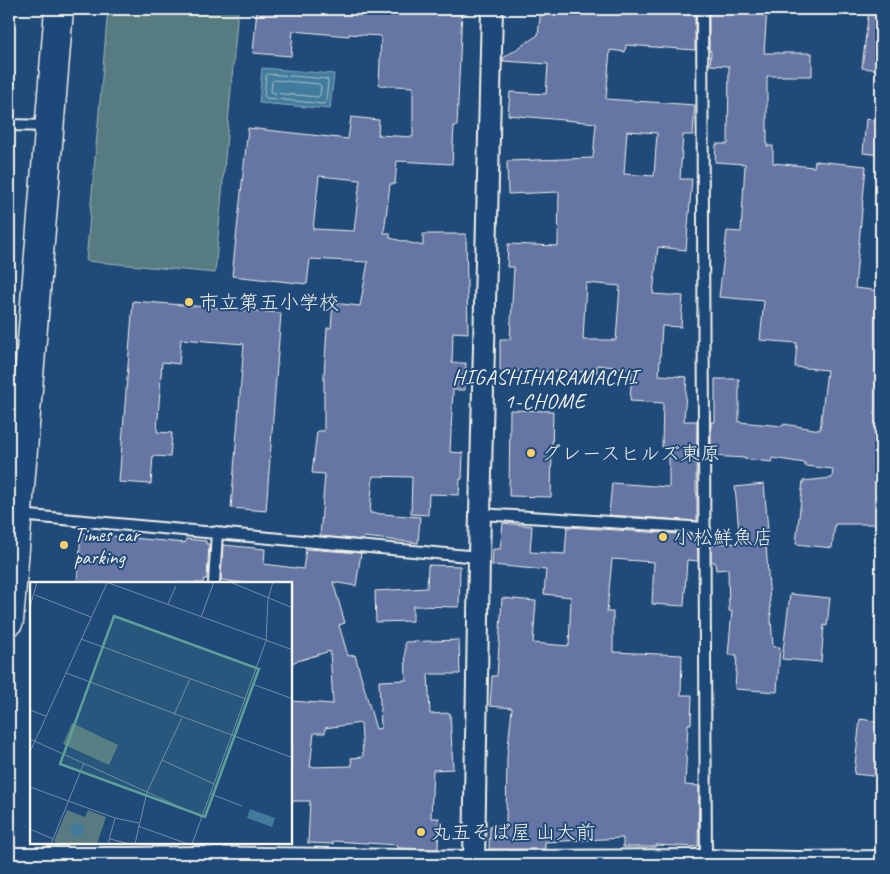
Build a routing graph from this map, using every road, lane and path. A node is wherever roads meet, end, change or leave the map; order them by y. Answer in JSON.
{"nodes":[{"id":1,"x":59,"y":9,"type":"edge"},
{"id":2,"x":492,"y":9,"type":"edge"},
{"id":3,"x":702,"y":9,"type":"edge"},
{"id":4,"x":9,"y":125,"type":"edge"},
{"id":5,"x":50,"y":126,"type":"junction"},
{"id":6,"x":480,"y":514,"type":"junction"},
{"id":7,"x":12,"y":516,"type":"edge"},
{"id":8,"x":705,"y":528,"type":"junction"},
{"id":9,"x":218,"y":532,"type":"junction"},
{"id":10,"x":479,"y":557,"type":"junction"},
{"id":11,"x":214,"y":582,"type":"edge"},
{"id":12,"x":9,"y":621,"type":"edge"},
{"id":13,"x":9,"y":858,"type":"edge"},
{"id":14,"x":706,"y":860,"type":"junction"},
{"id":15,"x":881,"y":861,"type":"edge"},
{"id":16,"x":131,"y":862,"type":"edge"},
{"id":17,"x":474,"y":863,"type":"edge"},
{"id":18,"x":797,"y":864,"type":"edge"}],
"edges":[{"from":1,"to":5,"type":"street"},
{"from":2,"to":6,"type":"street"},
{"from":3,"to":8,"type":"lane"},
{"from":4,"to":5,"type":"lane"},
{"from":5,"to":7,"type":"street"},
{"from":6,"to":8,"type":"lane"},
{"from":6,"to":10,"type":"street"},
{"from":7,"to":9,"type":"lane"},
{"from":7,"to":12,"type":"street"},
{"from":8,"to":14,"type":"lane"},
{"from":9,"to":10,"type":"lane"},
{"from":9,"to":11,"type":"lane"},
{"from":10,"to":17,"type":"street"},
{"from":13,"to":16,"type":"street"},
{"from":14,"to":17,"type":"street"},
{"from":14,"to":18,"type":"street"},
{"from":15,"to":18,"type":"street"},
{"from":16,"to":17,"type":"street"}]}
